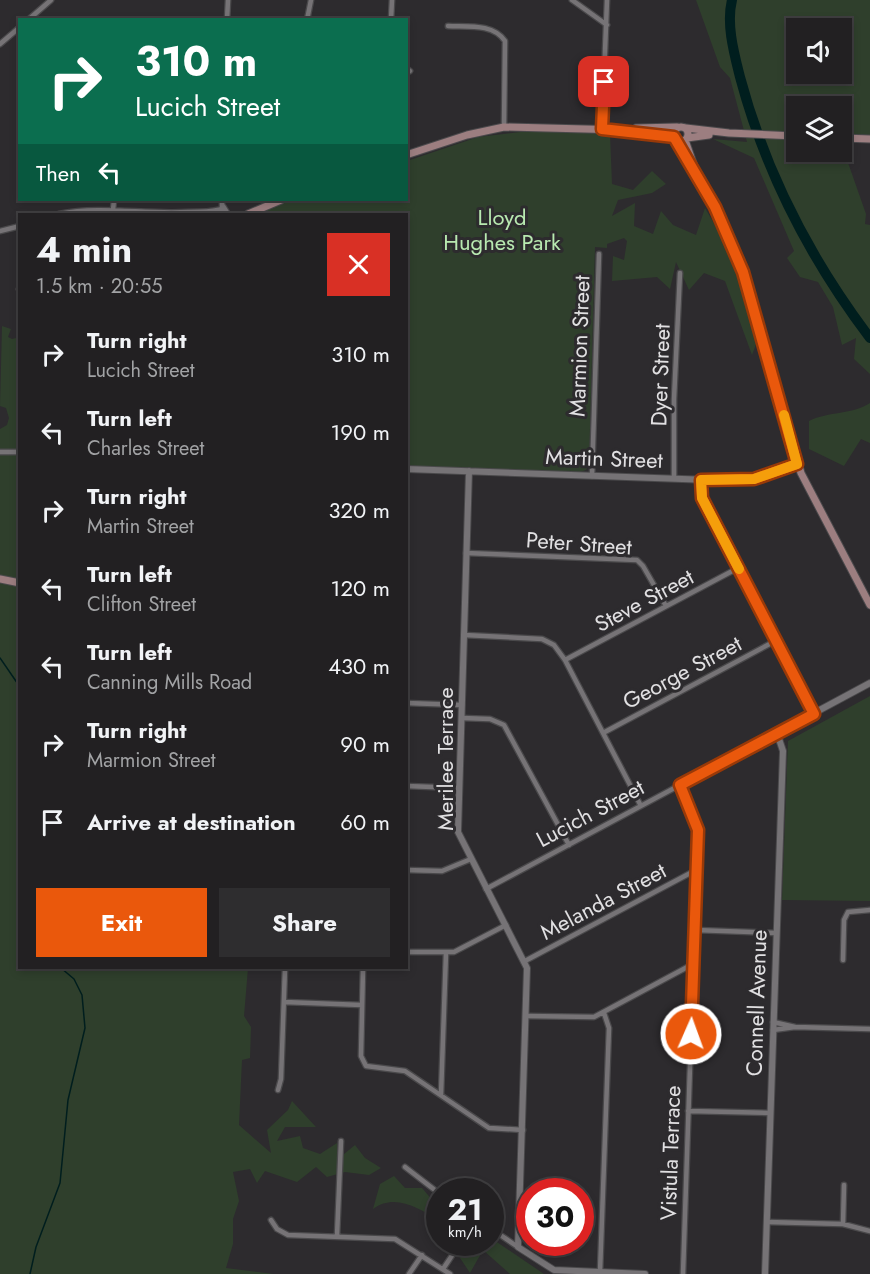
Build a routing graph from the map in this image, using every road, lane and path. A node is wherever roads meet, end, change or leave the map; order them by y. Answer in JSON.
{"nodes":[{"id":1,"x":51,"y":0,"type":"edge"},
{"id":2,"x":228,"y":0,"type":"edge"},
{"id":3,"x":311,"y":0,"type":"edge"},
{"id":4,"x":392,"y":0,"type":"edge"},
{"id":5,"x":572,"y":0,"type":"edge"},
{"id":6,"x":608,"y":0,"type":"edge"},
{"id":7,"x":30,"y":18,"type":"edge"},
{"id":8,"x":227,"y":18,"type":"edge"},
{"id":9,"x":307,"y":18,"type":"edge"},
{"id":10,"x":391,"y":18,"type":"edge"},
{"id":11,"x":607,"y":25,"type":"junction"},
{"id":12,"x":448,"y":26,"type":"dead end"},
{"id":13,"x":18,"y":29,"type":"edge"},
{"id":14,"x":0,"y":44,"type":"edge"},
{"id":15,"x":504,"y":127,"type":"junction"},
{"id":16,"x":677,"y":127,"type":"junction"},
{"id":17,"x":686,"y":128,"type":"junction"},
{"id":18,"x":602,"y":129,"type":"junction"},
{"id":19,"x":624,"y":130,"type":"junction"},
{"id":20,"x":733,"y":134,"type":"junction"},
{"id":21,"x":786,"y":136,"type":"edge"},
{"id":22,"x":675,"y":138,"type":"junction"},
{"id":23,"x":852,"y":138,"type":"edge"},
{"id":24,"x":686,"y":139,"type":"junction"},
{"id":25,"x":870,"y":139,"type":"edge"},
{"id":26,"x":408,"y":154,"type":"edge"},
{"id":27,"x":698,"y":177,"type":"junction"},
{"id":28,"x":114,"y":201,"type":"edge"},
{"id":29,"x":279,"y":201,"type":"edge"},
{"id":30,"x":113,"y":210,"type":"junction"},
{"id":31,"x":223,"y":212,"type":"edge"},
{"id":32,"x":64,"y":213,"type":"edge"},
{"id":33,"x":166,"y":213,"type":"edge"},
{"id":34,"x":204,"y":213,"type":"edge"},
{"id":35,"x":250,"y":213,"type":"edge"},
{"id":36,"x":18,"y":226,"type":"edge"},
{"id":37,"x":0,"y":231,"type":"edge"},
{"id":38,"x":599,"y":254,"type":"dead end"},
{"id":39,"x":680,"y":273,"type":"dead end"},
{"id":40,"x":0,"y":452,"type":"edge"},
{"id":41,"x":18,"y":452,"type":"edge"},
{"id":42,"x":797,"y":464,"type":"junction"},
{"id":43,"x":408,"y":470,"type":"edge"},
{"id":44,"x":469,"y":471,"type":"junction"},
{"id":45,"x":592,"y":476,"type":"junction"},
{"id":46,"x":674,"y":478,"type":"junction"},
{"id":47,"x":701,"y":480,"type":"junction"},
{"id":48,"x":466,"y":553,"type":"junction"},
{"id":49,"x":738,"y":568,"type":"junction"},
{"id":50,"x":0,"y":579,"type":"edge"},
{"id":51,"x":18,"y":583,"type":"edge"},
{"id":52,"x":870,"y":605,"type":"edge"},
{"id":53,"x":666,"y":606,"type":"junction"},
{"id":54,"x":464,"y":635,"type":"junction"},
{"id":55,"x":777,"y":640,"type":"junction"},
{"id":56,"x":565,"y":660,"type":"junction"},
{"id":57,"x":870,"y":683,"type":"edge"},
{"id":58,"x":408,"y":703,"type":"edge"},
{"id":59,"x":462,"y":705,"type":"junction"},
{"id":60,"x":814,"y":714,"type":"junction"},
{"id":61,"x":462,"y":718,"type":"junction"},
{"id":62,"x":603,"y":733,"type":"junction"},
{"id":63,"x":777,"y":733,"type":"junction"},
{"id":64,"x":680,"y":785,"type":"junction"},
{"id":65,"x":408,"y":786,"type":"edge"},
{"id":66,"x":459,"y":788,"type":"junction"},
{"id":67,"x":641,"y":806,"type":"junction"},
{"id":68,"x":569,"y":845,"type":"junction"},
{"id":69,"x":471,"y":859,"type":"junction"},
{"id":70,"x":408,"y":870,"type":"edge"},
{"id":71,"x":696,"y":870,"type":"junction"},
{"id":72,"x":486,"y":889,"type":"junction"},
{"id":73,"x":870,"y":910,"type":"edge"},
{"id":74,"x":506,"y":925,"type":"junction"},
{"id":75,"x":695,"y":930,"type":"junction"},
{"id":76,"x":776,"y":933,"type":"junction"},
{"id":77,"x":408,"y":952,"type":"edge"},
{"id":78,"x":446,"y":953,"type":"junction"},
{"id":79,"x":843,"y":960,"type":"dead end"},
{"id":80,"x":525,"y":961,"type":"junction"},
{"id":81,"x":693,"y":964,"type":"junction"},
{"id":82,"x":285,"y":969,"type":"edge"},
{"id":83,"x":363,"y":969,"type":"edge"},
{"id":84,"x":284,"y":1002,"type":"junction"},
{"id":85,"x":362,"y":1005,"type":"junction"},
{"id":86,"x":604,"y":1012,"type":"junction"},
{"id":87,"x":527,"y":1016,"type":"junction"},
{"id":88,"x":773,"y":1022,"type":"junction"},
{"id":89,"x":795,"y":1027,"type":"junction"},
{"id":90,"x":870,"y":1029,"type":"edge"},
{"id":91,"x":773,"y":1030,"type":"junction"},
{"id":92,"x":278,"y":1090,"type":"dead end"},
{"id":93,"x":441,"y":1095,"type":"junction"},
{"id":94,"x":688,"y":1111,"type":"junction"},
{"id":95,"x":770,"y":1113,"type":"junction"},
{"id":96,"x":523,"y":1130,"type":"junction"},
{"id":97,"x":341,"y":1141,"type":"dead end"},
{"id":98,"x":405,"y":1167,"type":"dead end"},
{"id":99,"x":521,"y":1178,"type":"edge"},
{"id":100,"x":426,"y":1185,"type":"edge"},
{"id":101,"x":844,"y":1185,"type":"dead end"},
{"id":102,"x":271,"y":1220,"type":"dead end"},
{"id":103,"x":767,"y":1222,"type":"junction"},
{"id":104,"x":843,"y":1224,"type":"junction"},
{"id":105,"x":870,"y":1231,"type":"edge"},
{"id":106,"x":337,"y":1236,"type":"junction"},
{"id":107,"x":422,"y":1256,"type":"junction"},
{"id":108,"x":452,"y":1256,"type":"edge"},
{"id":109,"x":532,"y":1256,"type":"edge"},
{"id":110,"x":443,"y":1269,"type":"junction"},
{"id":111,"x":600,"y":1272,"type":"junction"},
{"id":112,"x":409,"y":1274,"type":"edge"},
{"id":113,"x":450,"y":1274,"type":"edge"},
{"id":114,"x":645,"y":1274,"type":"edge"},
{"id":115,"x":683,"y":1274,"type":"edge"},
{"id":116,"x":765,"y":1274,"type":"edge"}],
"edges":[{"from":1,"to":7,"type":"street"},
{"from":2,"to":8,"type":"street"},
{"from":3,"to":9,"type":"street"},
{"from":4,"to":10,"type":"street"},
{"from":5,"to":11,"type":"street"},
{"from":6,"to":11,"type":"street"},
{"from":11,"to":18,"type":"street"},
{"from":12,"to":15,"type":"street"},
{"from":13,"to":14,"type":"street"},
{"from":15,"to":18,"type":"main road"},
{"from":15,"to":26,"type":"main road"},
{"from":16,"to":17,"type":"main road"},
{"from":16,"to":19,"type":"main road"},
{"from":16,"to":22,"type":"main road"},
{"from":17,"to":20,"type":"main road"},
{"from":17,"to":24,"type":"main road"},
{"from":18,"to":19,"type":"main road"},
{"from":19,"to":22,"type":"main road"},
{"from":20,"to":21,"type":"main road"},
{"from":20,"to":24,"type":"main road"},
{"from":22,"to":24,"type":"main road"},
{"from":22,"to":27,"type":"main road"},
{"from":23,"to":25,"type":"main road"},
{"from":24,"to":27,"type":"main road"},
{"from":27,"to":42,"type":"main road"},
{"from":28,"to":30,"type":"street"},
{"from":29,"to":35,"type":"main road"},
{"from":30,"to":32,"type":"street"},
{"from":30,"to":33,"type":"street"},
{"from":31,"to":34,"type":"street"},
{"from":36,"to":37,"type":"street"},
{"from":38,"to":45,"type":"street","name":"Marmion Street"},
{"from":39,"to":46,"type":"street","name":"Dyer Street"},
{"from":40,"to":41,"type":"street"},
{"from":42,"to":47,"type":"street","name":"Martin Street"},
{"from":42,"to":52,"type":"main road"},
{"from":43,"to":44,"type":"street","name":"Martin Street"},
{"from":44,"to":45,"type":"street","name":"Martin Street"},
{"from":44,"to":48,"type":"street","name":"Merilee Terrace"},
{"from":45,"to":46,"type":"street","name":"Martin Street"},
{"from":46,"to":47,"type":"street","name":"Martin Street"},
{"from":47,"to":49,"type":"street"},
{"from":48,"to":53,"type":"street","name":"Peter Street"},
{"from":48,"to":54,"type":"street","name":"Merilee Terrace"},
{"from":49,"to":53,"type":"street","name":"Steve Street"},
{"from":49,"to":55,"type":"street"},
{"from":50,"to":51,"type":"main road"},
{"from":53,"to":56,"type":"street","name":"Steve Street"},
{"from":54,"to":56,"type":"street"},
{"from":54,"to":59,"type":"street","name":"Merilee Terrace"},
{"from":55,"to":60,"type":"street"},
{"from":55,"to":62,"type":"street","name":"George Street"},
{"from":56,"to":62,"type":"street"},
{"from":57,"to":60,"type":"street","name":"Lucich Street"},
{"from":58,"to":59,"type":"street"},
{"from":59,"to":61,"type":"street","name":"Merilee Terrace"},
{"from":60,"to":63,"type":"street","name":"Lucich Street"},
{"from":61,"to":66,"type":"street","name":"Merilee Terrace"},
{"from":61,"to":68,"type":"street"},
{"from":62,"to":67,"type":"street"},
{"from":63,"to":64,"type":"street","name":"Lucich Street"},
{"from":63,"to":76,"type":"street","name":"Connell Avenue"},
{"from":64,"to":67,"type":"street","name":"Lucich Street"},
{"from":64,"to":71,"type":"street","name":"Vistula Terrace"},
{"from":65,"to":66,"type":"street"},
{"from":66,"to":69,"type":"street","name":"Merilee Terrace"},
{"from":67,"to":68,"type":"street","name":"Lucich Street"},
{"from":68,"to":72,"type":"street","name":"Lucich Street"},
{"from":69,"to":70,"type":"street"},
{"from":69,"to":72,"type":"street","name":"Merilee Terrace"},
{"from":71,"to":75,"type":"street","name":"Vistula Terrace"},
{"from":71,"to":80,"type":"street","name":"Melanda Street"},
{"from":72,"to":74,"type":"street","name":"Merilee Terrace"},
{"from":73,"to":79,"type":"street"},
{"from":74,"to":78,"type":"street"},
{"from":74,"to":80,"type":"street","name":"Merilee Terrace"},
{"from":75,"to":76,"type":"street"},
{"from":75,"to":81,"type":"street","name":"Vistula Terrace"},
{"from":76,"to":88,"type":"street","name":"Connell Avenue"},
{"from":77,"to":78,"type":"street"},
{"from":78,"to":93,"type":"street"},
{"from":80,"to":87,"type":"street","name":"Merilee Terrace"},
{"from":81,"to":86,"type":"street"},
{"from":81,"to":94,"type":"street","name":"Vistula Terrace"},
{"from":82,"to":84,"type":"street"},
{"from":83,"to":85,"type":"street"},
{"from":84,"to":85,"type":"street"},
{"from":84,"to":92,"type":"street"},
{"from":85,"to":93,"type":"street"},
{"from":86,"to":87,"type":"street"},
{"from":86,"to":111,"type":"street"},
{"from":87,"to":96,"type":"street","name":"Merilee Terrace"},
{"from":88,"to":89,"type":"street"},
{"from":88,"to":91,"type":"street","name":"Connell Avenue"},
{"from":89,"to":90,"type":"street"},
{"from":89,"to":91,"type":"street"},
{"from":91,"to":95,"type":"street","name":"Connell Avenue"},
{"from":93,"to":96,"type":"street"},
{"from":94,"to":95,"type":"street"},
{"from":94,"to":115,"type":"street","name":"Vistula Terrace"},
{"from":95,"to":103,"type":"street","name":"Connell Avenue"},
{"from":96,"to":99,"type":"street","name":"Merilee Terrace"},
{"from":97,"to":106,"type":"street"},
{"from":98,"to":100,"type":"street"},
{"from":101,"to":104,"type":"street"},
{"from":102,"to":106,"type":"street"},
{"from":103,"to":104,"type":"street"},
{"from":103,"to":116,"type":"street","name":"Connell Avenue"},
{"from":104,"to":105,"type":"street"},
{"from":106,"to":107,"type":"street"},
{"from":107,"to":110,"type":"street"},
{"from":107,"to":112,"type":"street"},
{"from":108,"to":110,"type":"street"},
{"from":109,"to":111,"type":"street"},
{"from":110,"to":113,"type":"street"},
{"from":111,"to":114,"type":"street"}]}
